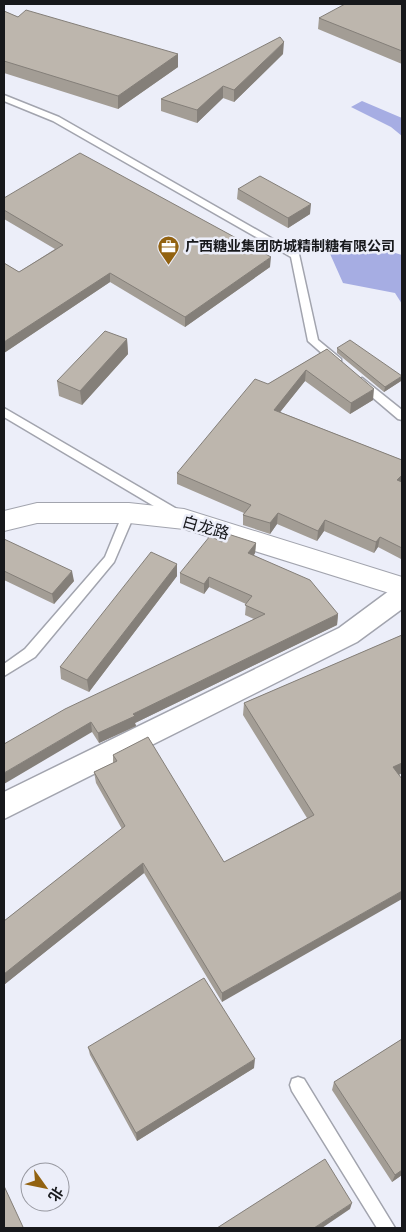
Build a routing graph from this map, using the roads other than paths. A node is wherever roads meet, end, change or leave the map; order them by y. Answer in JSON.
{"nodes":[{"id":1,"x":4,"y":98,"type":"edge"},
{"id":2,"x":4,"y":412,"type":"edge"},
{"id":3,"x":402,"y":416,"type":"edge"},
{"id":4,"x":129,"y":513,"type":"junction"},
{"id":5,"x":184,"y":519,"type":"junction"},
{"id":6,"x":4,"y":521,"type":"edge"},
{"id":7,"x":402,"y":587,"type":"edge"},
{"id":8,"x":402,"y":595,"type":"edge"},
{"id":9,"x":4,"y":671,"type":"edge"},
{"id":10,"x":4,"y":806,"type":"edge"},
{"id":11,"x":298,"y":1086,"type":"dead end"},
{"id":12,"x":387,"y":1228,"type":"edge"}],
"edges":[{"from":1,"to":3,"type":"lane"},
{"from":2,"to":5,"type":"lane"},
{"from":4,"to":5,"type":"street","name":"白龙路"},
{"from":4,"to":6,"type":"street","name":"白龙路"},
{"from":4,"to":9,"type":"lane"},
{"from":5,"to":7,"type":"street","name":"白龙路"},
{"from":8,"to":10,"type":"street"},
{"from":11,"to":12,"type":"lane"}]}
